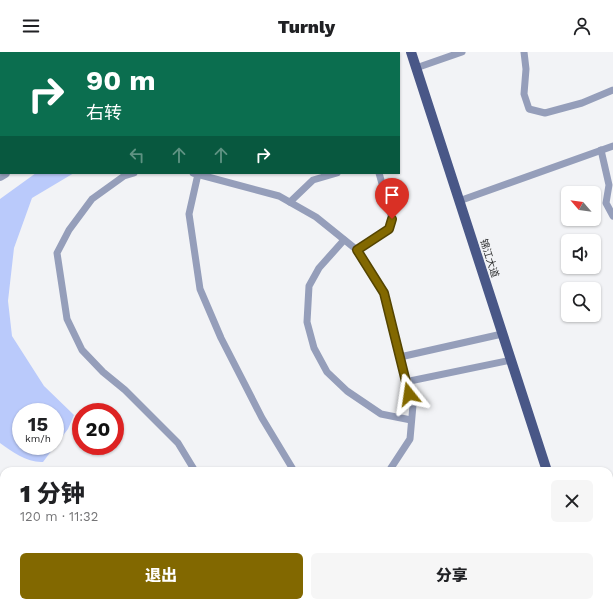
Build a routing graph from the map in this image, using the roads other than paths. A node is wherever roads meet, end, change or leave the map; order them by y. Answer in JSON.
{"nodes":[{"id":1,"x":411,"y":52,"type":"edge"},
{"id":2,"x":462,"y":52,"type":"edge"},
{"id":3,"x":524,"y":52,"type":"edge"},
{"id":4,"x":416,"y":68,"type":"junction"},
{"id":5,"x":613,"y":90,"type":"edge"},
{"id":6,"x":613,"y":146,"type":"edge"},
{"id":7,"x":601,"y":150,"type":"junction"},
{"id":8,"x":131,"y":174,"type":"edge"},
{"id":9,"x":195,"y":174,"type":"edge"},
{"id":10,"x":334,"y":174,"type":"edge"},
{"id":11,"x":379,"y":174,"type":"edge"},
{"id":12,"x":459,"y":201,"type":"junction"},
{"id":13,"x":290,"y":202,"type":"junction"},
{"id":14,"x":613,"y":216,"type":"edge"},
{"id":15,"x":344,"y":240,"type":"junction"},
{"id":16,"x":357,"y":250,"type":"junction"},
{"id":17,"x":502,"y":334,"type":"junction"},
{"id":18,"x":400,"y":356,"type":"junction"},
{"id":19,"x":511,"y":360,"type":"junction"},
{"id":20,"x":405,"y":382,"type":"junction"},
{"id":21,"x":411,"y":420,"type":"junction"},
{"id":22,"x":193,"y":467,"type":"edge"},
{"id":23,"x":292,"y":467,"type":"edge"},
{"id":24,"x":392,"y":467,"type":"edge"},
{"id":25,"x":546,"y":467,"type":"edge"}],
"edges":[{"from":1,"to":4,"type":"main road","name":"锦江大道"},
{"from":2,"to":4,"type":"lane"},
{"from":3,"to":5,"type":"lane"},
{"from":4,"to":12,"type":"main road","name":"锦江大道"},
{"from":6,"to":7,"type":"lane"},
{"from":7,"to":12,"type":"lane"},
{"from":7,"to":14,"type":"lane"},
{"from":8,"to":22,"type":"lane"},
{"from":9,"to":13,"type":"lane"},
{"from":9,"to":23,"type":"lane"},
{"from":10,"to":13,"type":"lane"},
{"from":11,"to":16,"type":"lane"},
{"from":12,"to":17,"type":"main road","name":"锦江大道"},
{"from":13,"to":15,"type":"lane"},
{"from":15,"to":16,"type":"lane"},
{"from":15,"to":21,"type":"lane"},
{"from":16,"to":18,"type":"lane"},
{"from":17,"to":18,"type":"lane"},
{"from":17,"to":19,"type":"main road","name":"锦江大道"},
{"from":18,"to":20,"type":"lane"},
{"from":19,"to":20,"type":"lane"},
{"from":19,"to":25,"type":"main road","name":"锦江大道"},
{"from":20,"to":21,"type":"lane"},
{"from":21,"to":24,"type":"lane"}]}
